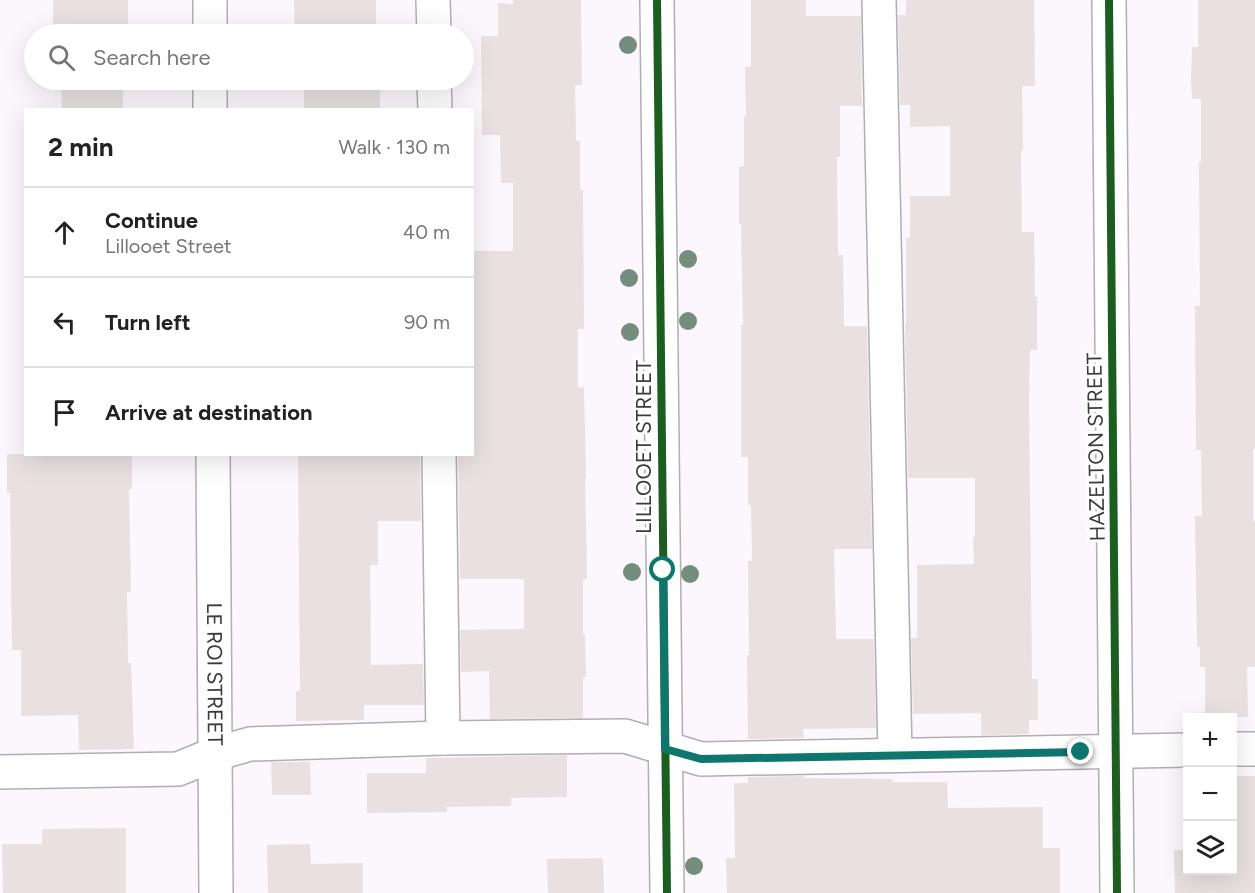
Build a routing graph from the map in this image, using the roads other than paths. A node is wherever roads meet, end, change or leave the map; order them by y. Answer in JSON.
{"nodes":[{"id":1,"x":210,"y":0,"type":"edge"},
{"id":2,"x":433,"y":0,"type":"edge"},
{"id":3,"x":657,"y":0,"type":"edge"},
{"id":4,"x":879,"y":0,"type":"edge"},
{"id":5,"x":1109,"y":0,"type":"edge"},
{"id":6,"x":210,"y":24,"type":"edge"},
{"id":7,"x":434,"y":24,"type":"edge"},
{"id":8,"x":210,"y":90,"type":"edge"},
{"id":9,"x":434,"y":90,"type":"edge"},
{"id":10,"x":210,"y":108,"type":"edge"},
{"id":11,"x":435,"y":108,"type":"edge"},
{"id":12,"x":213,"y":456,"type":"edge"},
{"id":13,"x":439,"y":456,"type":"edge"},
{"id":14,"x":443,"y":738,"type":"junction"},
{"id":15,"x":665,"y":749,"type":"junction"},
{"id":16,"x":1255,"y":749,"type":"edge"},
{"id":17,"x":1183,"y":750,"type":"edge"},
{"id":18,"x":1237,"y":750,"type":"edge"},
{"id":19,"x":1117,"y":751,"type":"junction"},
{"id":20,"x":215,"y":754,"type":"junction"},
{"id":21,"x":895,"y":755,"type":"junction"},
{"id":22,"x":0,"y":772,"type":"edge"},
{"id":23,"x":216,"y":893,"type":"edge"},
{"id":24,"x":667,"y":893,"type":"edge"},
{"id":25,"x":1117,"y":893,"type":"edge"}],
"edges":[{"from":1,"to":6,"type":"street"},
{"from":2,"to":7,"type":"street"},
{"from":3,"to":15,"type":"street","name":"LILLOOET STREET"},
{"from":4,"to":21,"type":"street"},
{"from":5,"to":19,"type":"street","name":"HAZELTON STREET"},
{"from":8,"to":10,"type":"street"},
{"from":9,"to":11,"type":"street"},
{"from":12,"to":20,"type":"street","name":"LE ROI STREET"},
{"from":13,"to":14,"type":"street"},
{"from":14,"to":15,"type":"street"},
{"from":14,"to":20,"type":"street"},
{"from":15,"to":21,"type":"street"},
{"from":15,"to":24,"type":"street","name":"LILLOOET STREET"},
{"from":16,"to":18,"type":"street"},
{"from":17,"to":19,"type":"street"},
{"from":19,"to":21,"type":"street"},
{"from":19,"to":25,"type":"street","name":"HAZELTON STREET"},
{"from":20,"to":22,"type":"street"},
{"from":20,"to":23,"type":"street","name":"LE ROI STREET"}]}
